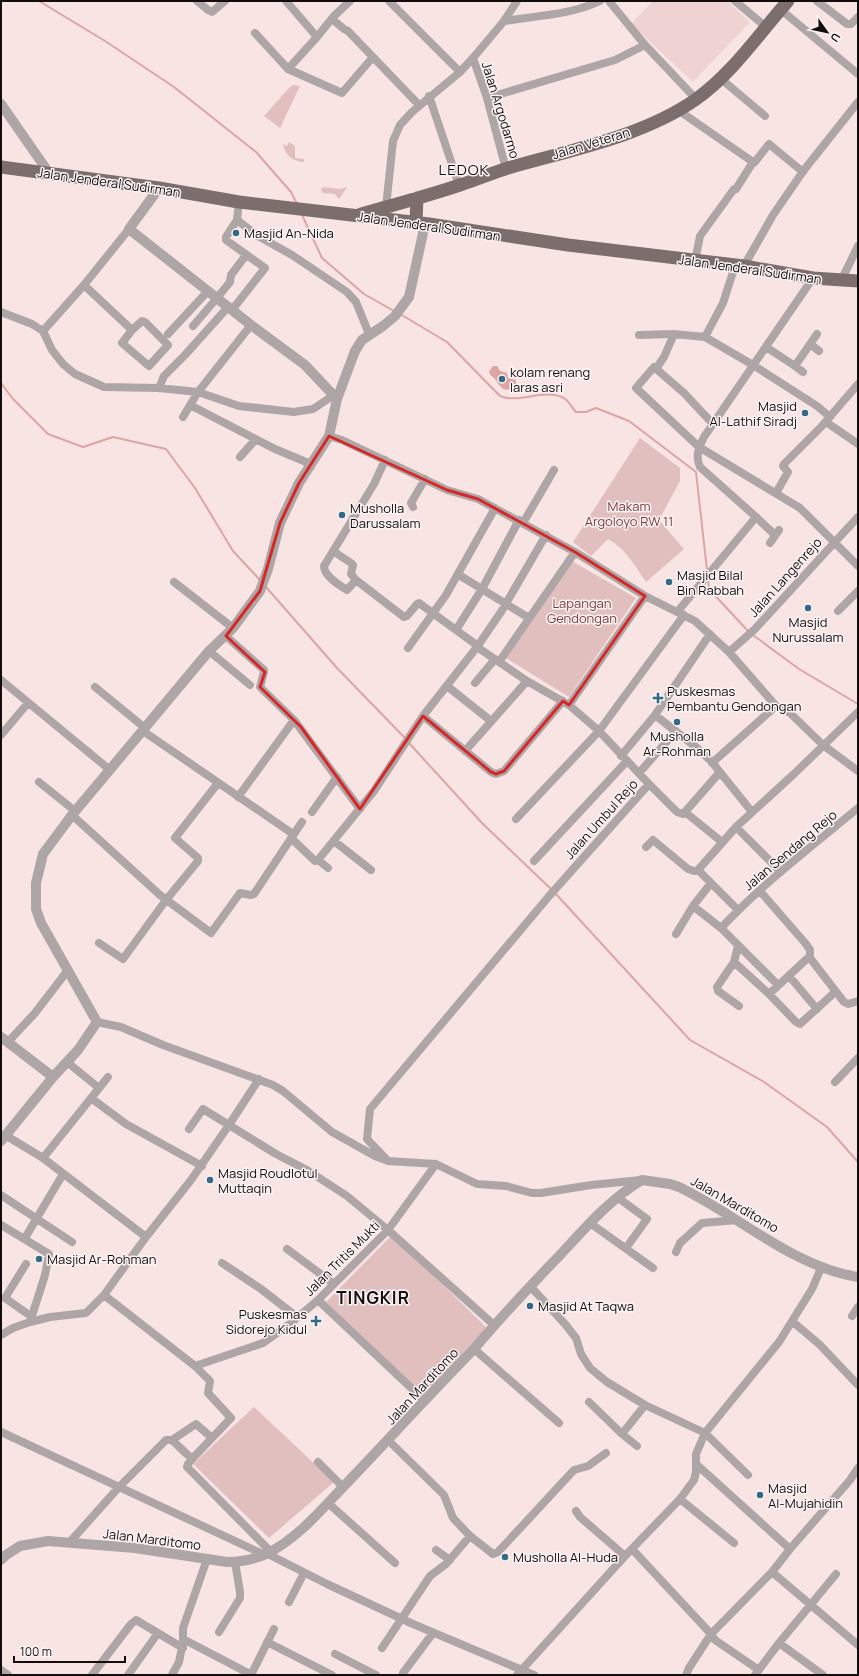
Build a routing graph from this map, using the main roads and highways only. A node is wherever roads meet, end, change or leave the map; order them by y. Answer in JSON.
{"nodes":[{"id":1,"x":784,"y":5,"type":"edge"},
{"id":2,"x":1,"y":167,"type":"edge"},
{"id":3,"x":417,"y":198,"type":"junction"},
{"id":4,"x":353,"y":216,"type":"junction"},
{"id":5,"x":420,"y":223,"type":"junction"},
{"id":6,"x":858,"y":281,"type":"edge"}],
"edges":[{"from":1,"to":3,"type":"main road","name":"Jalan Veteran"},
{"from":2,"to":4,"type":"main road","name":"Jalan Jenderal Sudirman"},
{"from":3,"to":4,"type":"main road","name":"Jalan Veteran"},
{"from":3,"to":5,"type":"main road"},
{"from":4,"to":5,"type":"main road","name":"Jalan Jenderal Sudirman"},
{"from":5,"to":6,"type":"main road","name":"Jalan Jenderal Sudirman"}]}
